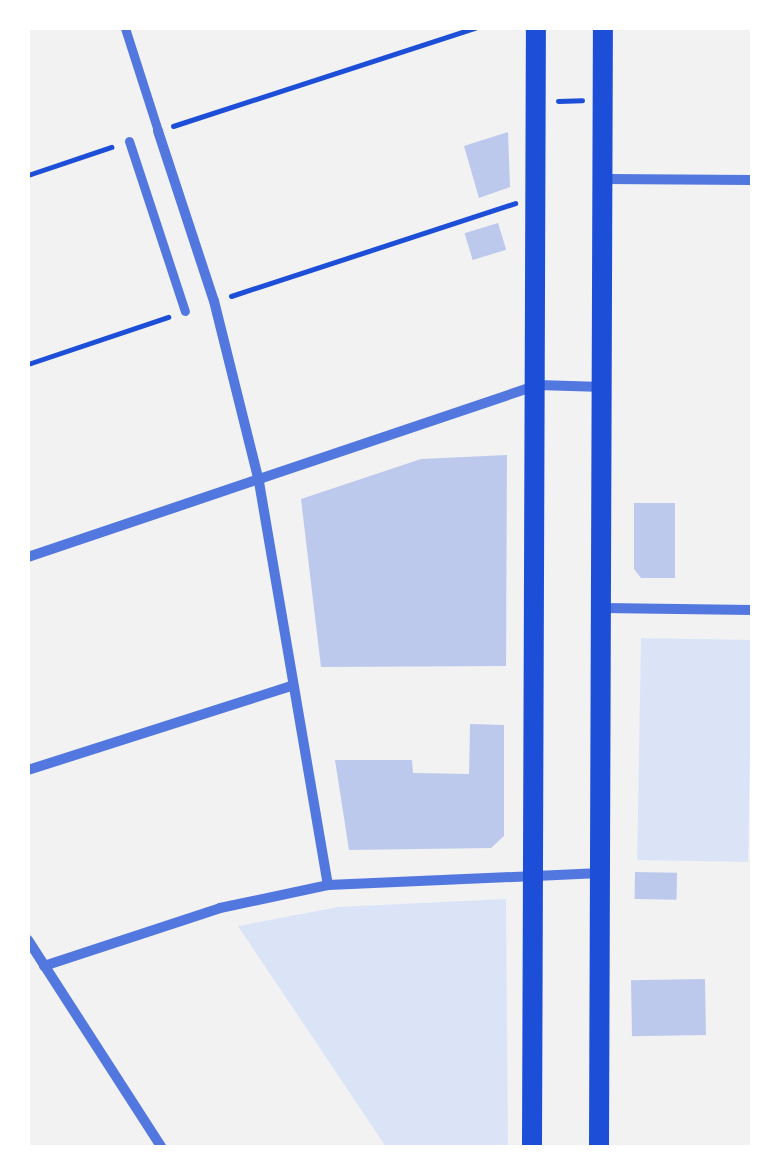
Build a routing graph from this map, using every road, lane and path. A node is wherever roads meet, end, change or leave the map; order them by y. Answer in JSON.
{"nodes":[{"id":1,"x":125,"y":28,"type":"edge"},
{"id":2,"x":474,"y":28,"type":"edge"},
{"id":3,"x":536,"y":28,"type":"edge"},
{"id":4,"x":603,"y":28,"type":"edge"},
{"id":5,"x":607,"y":100,"type":"junction"},
{"id":6,"x":540,"y":102,"type":"junction"},
{"id":7,"x":158,"y":131,"type":"junction"},
{"id":8,"x":129,"y":141,"type":"joint"},
{"id":9,"x":28,"y":175,"type":"edge"},
{"id":10,"x":607,"y":179,"type":"junction"},
{"id":11,"x":752,"y":180,"type":"edge"},
{"id":12,"x":539,"y":195,"type":"junction"},
{"id":13,"x":214,"y":301,"type":"junction"},
{"id":14,"x":184,"y":311,"type":"joint"},
{"id":15,"x":28,"y":364,"type":"edge"},
{"id":16,"x":538,"y":386,"type":"junction"},
{"id":17,"x":605,"y":387,"type":"junction"},
{"id":18,"x":259,"y":482,"type":"junction"},
{"id":19,"x":28,"y":558,"type":"edge"},
{"id":20,"x":603,"y":608,"type":"junction"},
{"id":21,"x":752,"y":610,"type":"edge"},
{"id":22,"x":292,"y":686,"type":"junction"},
{"id":23,"x":28,"y":770,"type":"edge"},
{"id":24,"x":601,"y":873,"type":"junction"},
{"id":25,"x":534,"y":875,"type":"junction"},
{"id":26,"x":328,"y":885,"type":"junction"},
{"id":27,"x":28,"y":940,"type":"edge"},
{"id":28,"x":44,"y":966,"type":"junction"},
{"id":29,"x":162,"y":1148,"type":"edge"},
{"id":30,"x":532,"y":1148,"type":"edge"},
{"id":31,"x":599,"y":1148,"type":"edge"}],
"edges":[{"from":1,"to":7,"type":"street"},
{"from":2,"to":7,"type":"path"},
{"from":3,"to":6,"type":"main road"},
{"from":4,"to":5,"type":"main road"},
{"from":5,"to":6,"type":"path"},
{"from":5,"to":10,"type":"main road"},
{"from":6,"to":12,"type":"main road"},
{"from":7,"to":13,"type":"street"},
{"from":8,"to":9,"type":"path"},
{"from":8,"to":14,"type":"street"},
{"from":10,"to":11,"type":"street"},
{"from":10,"to":17,"type":"main road"},
{"from":12,"to":13,"type":"path"},
{"from":12,"to":16,"type":"main road"},
{"from":13,"to":18,"type":"street"},
{"from":14,"to":15,"type":"path"},
{"from":16,"to":17,"type":"street"},
{"from":16,"to":18,"type":"street"},
{"from":16,"to":25,"type":"main road"},
{"from":17,"to":20,"type":"main road"},
{"from":18,"to":19,"type":"street"},
{"from":18,"to":22,"type":"street"},
{"from":20,"to":21,"type":"street"},
{"from":20,"to":24,"type":"main road"},
{"from":22,"to":23,"type":"street"},
{"from":22,"to":26,"type":"street"},
{"from":24,"to":25,"type":"street"},
{"from":24,"to":31,"type":"main road"},
{"from":25,"to":26,"type":"street"},
{"from":25,"to":30,"type":"main road"},
{"from":26,"to":28,"type":"street"},
{"from":27,"to":28,"type":"street"},
{"from":28,"to":29,"type":"street"}]}
